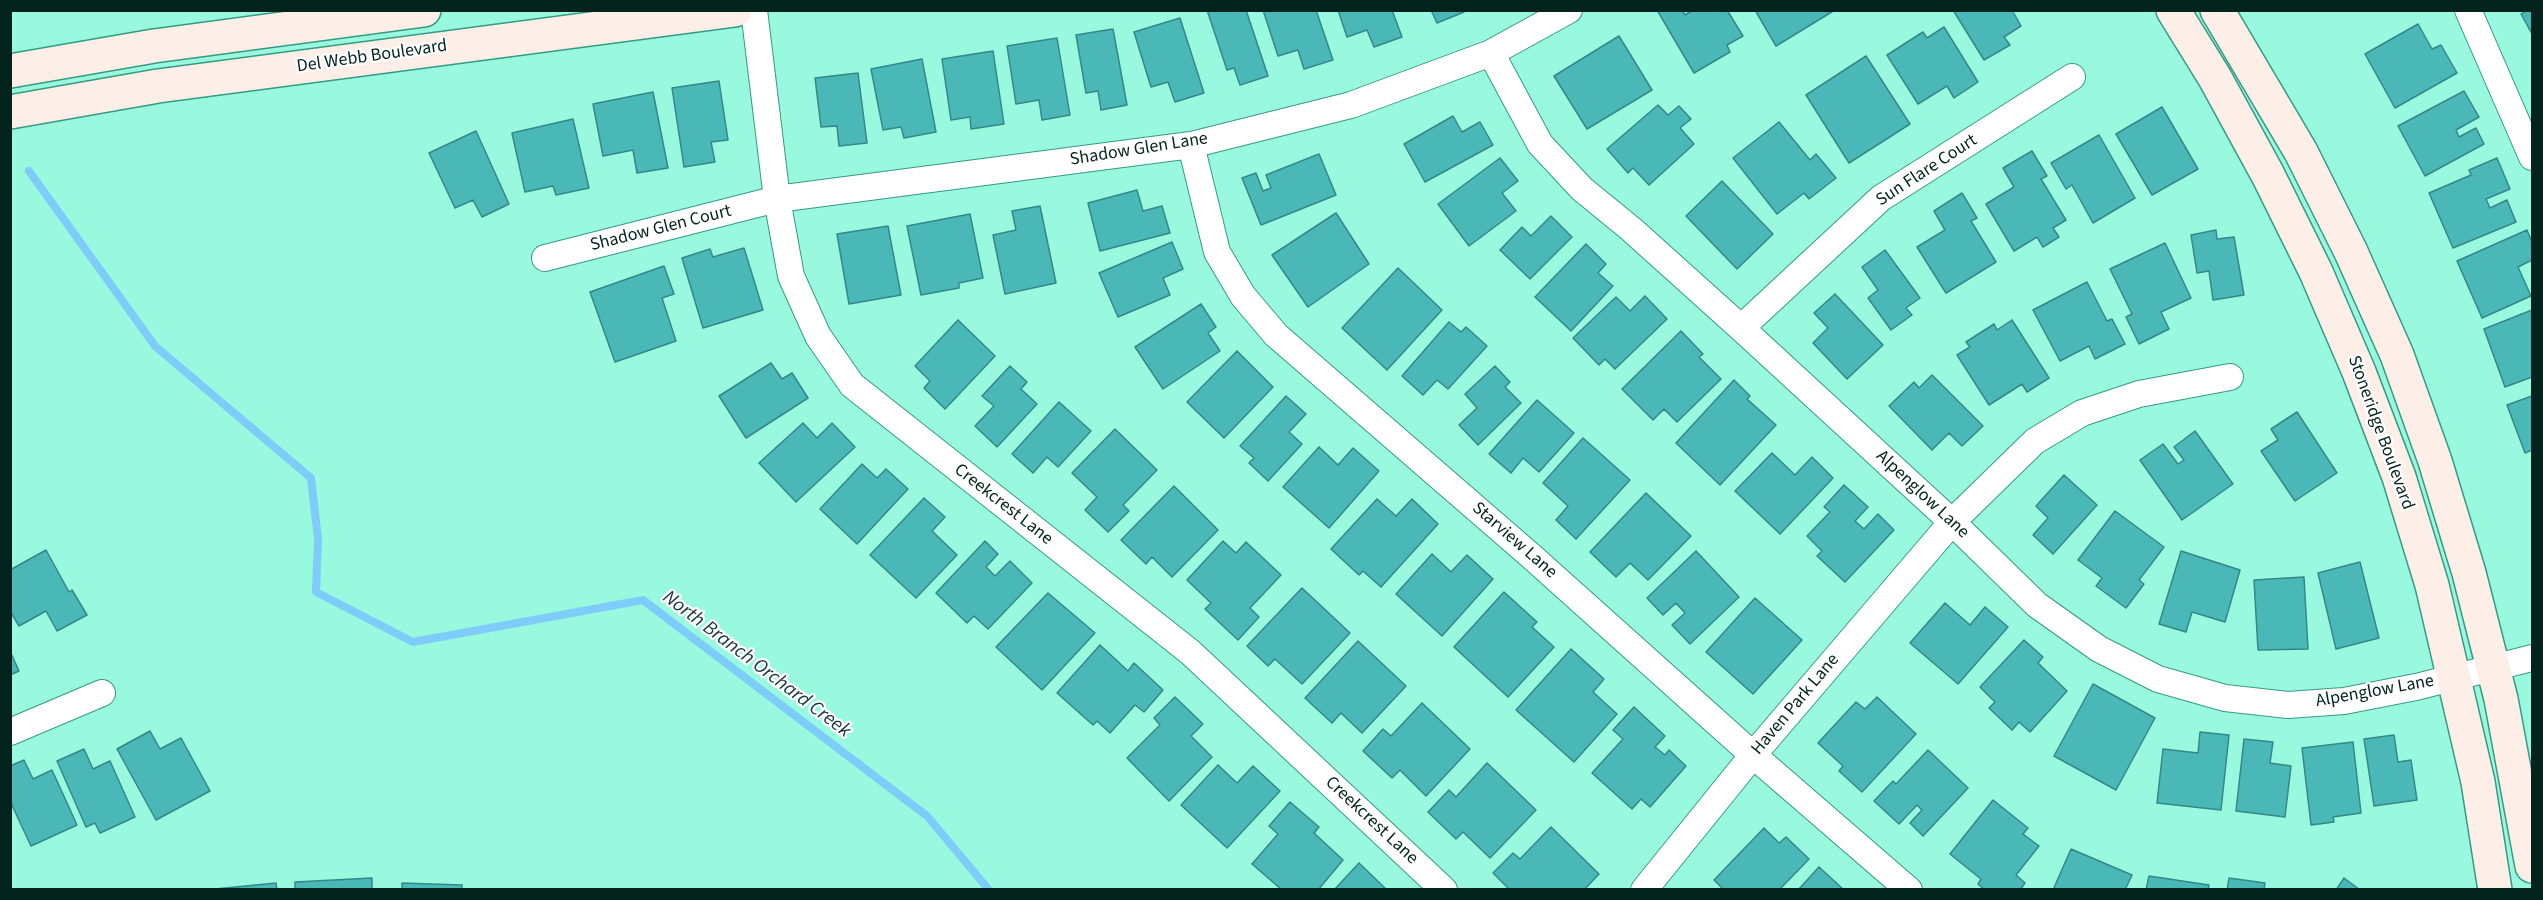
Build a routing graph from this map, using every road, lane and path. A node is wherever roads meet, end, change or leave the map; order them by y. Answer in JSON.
{"nodes":[{"id":1,"x":424,"y":10,"type":"edge"},
{"id":2,"x":735,"y":10,"type":"edge"},
{"id":3,"x":754,"y":10,"type":"edge"},
{"id":4,"x":1569,"y":10,"type":"edge"},
{"id":5,"x":2173,"y":10,"type":"edge"},
{"id":6,"x":2217,"y":10,"type":"edge"},
{"id":7,"x":2468,"y":10,"type":"edge"},
{"id":8,"x":1491,"y":53,"type":"junction"},
{"id":9,"x":10,"y":71,"type":"edge"},
{"id":10,"x":2072,"y":77,"type":"dead end"},
{"id":11,"x":10,"y":112,"type":"edge"},
{"id":12,"x":1191,"y":145,"type":"junction"},
{"id":13,"x":2532,"y":156,"type":"edge"},
{"id":14,"x":777,"y":199,"type":"junction"},
{"id":15,"x":545,"y":258,"type":"dead end"},
{"id":16,"x":1741,"y":328,"type":"junction"},
{"id":17,"x":2230,"y":376,"type":"dead end"},
{"id":18,"x":1952,"y":522,"type":"junction"},
{"id":19,"x":2532,"y":658,"type":"edge"},
{"id":20,"x":2473,"y":673,"type":"junction"},
{"id":21,"x":102,"y":693,"type":"dead end"},
{"id":22,"x":10,"y":732,"type":"edge"},
{"id":23,"x":1753,"y":755,"type":"junction"},
{"id":24,"x":2532,"y":866,"type":"edge"},
{"id":25,"x":1444,"y":890,"type":"edge"},
{"id":26,"x":1644,"y":890,"type":"edge"},
{"id":27,"x":1909,"y":890,"type":"edge"},
{"id":28,"x":2496,"y":890,"type":"edge"}],
"edges":[{"from":1,"to":9,"type":"street"},
{"from":2,"to":11,"type":"street","name":"Del Webb Boulevard"},
{"from":3,"to":14,"type":"street","name":"Creekcrest Lane"},
{"from":4,"to":8,"type":"street","name":"Shadow Glen Lane"},
{"from":5,"to":20,"type":"street","name":"Stoneridge Boulevard"},
{"from":6,"to":20,"type":"street","name":"Stoneridge Boulevard"},
{"from":7,"to":13,"type":"street"},
{"from":8,"to":12,"type":"street","name":"Shadow Glen Lane"},
{"from":8,"to":16,"type":"street","name":"Alpenglow Lane"},
{"from":10,"to":16,"type":"street","name":"Sun Flare Court"},
{"from":12,"to":14,"type":"street","name":"Shadow Glen Lane"},
{"from":12,"to":23,"type":"street","name":"Starview Lane"},
{"from":14,"to":15,"type":"street","name":"Shadow Glen Court"},
{"from":14,"to":25,"type":"street","name":"Creekcrest Lane"},
{"from":16,"to":18,"type":"street","name":"Alpenglow Lane"},
{"from":17,"to":18,"type":"street","name":"Haven Park Lane"},
{"from":18,"to":20,"type":"street","name":"Alpenglow Lane"},
{"from":18,"to":23,"type":"street","name":"Haven Park Lane"},
{"from":19,"to":20,"type":"street","name":"Alpenglow Lane"},
{"from":20,"to":24,"type":"street","name":"Stoneridge Boulevard"},
{"from":20,"to":28,"type":"street","name":"Stoneridge Boulevard"},
{"from":21,"to":22,"type":"street"},
{"from":23,"to":26,"type":"street","name":"Haven Park Lane"},
{"from":23,"to":27,"type":"street","name":"Starview Lane"}]}
